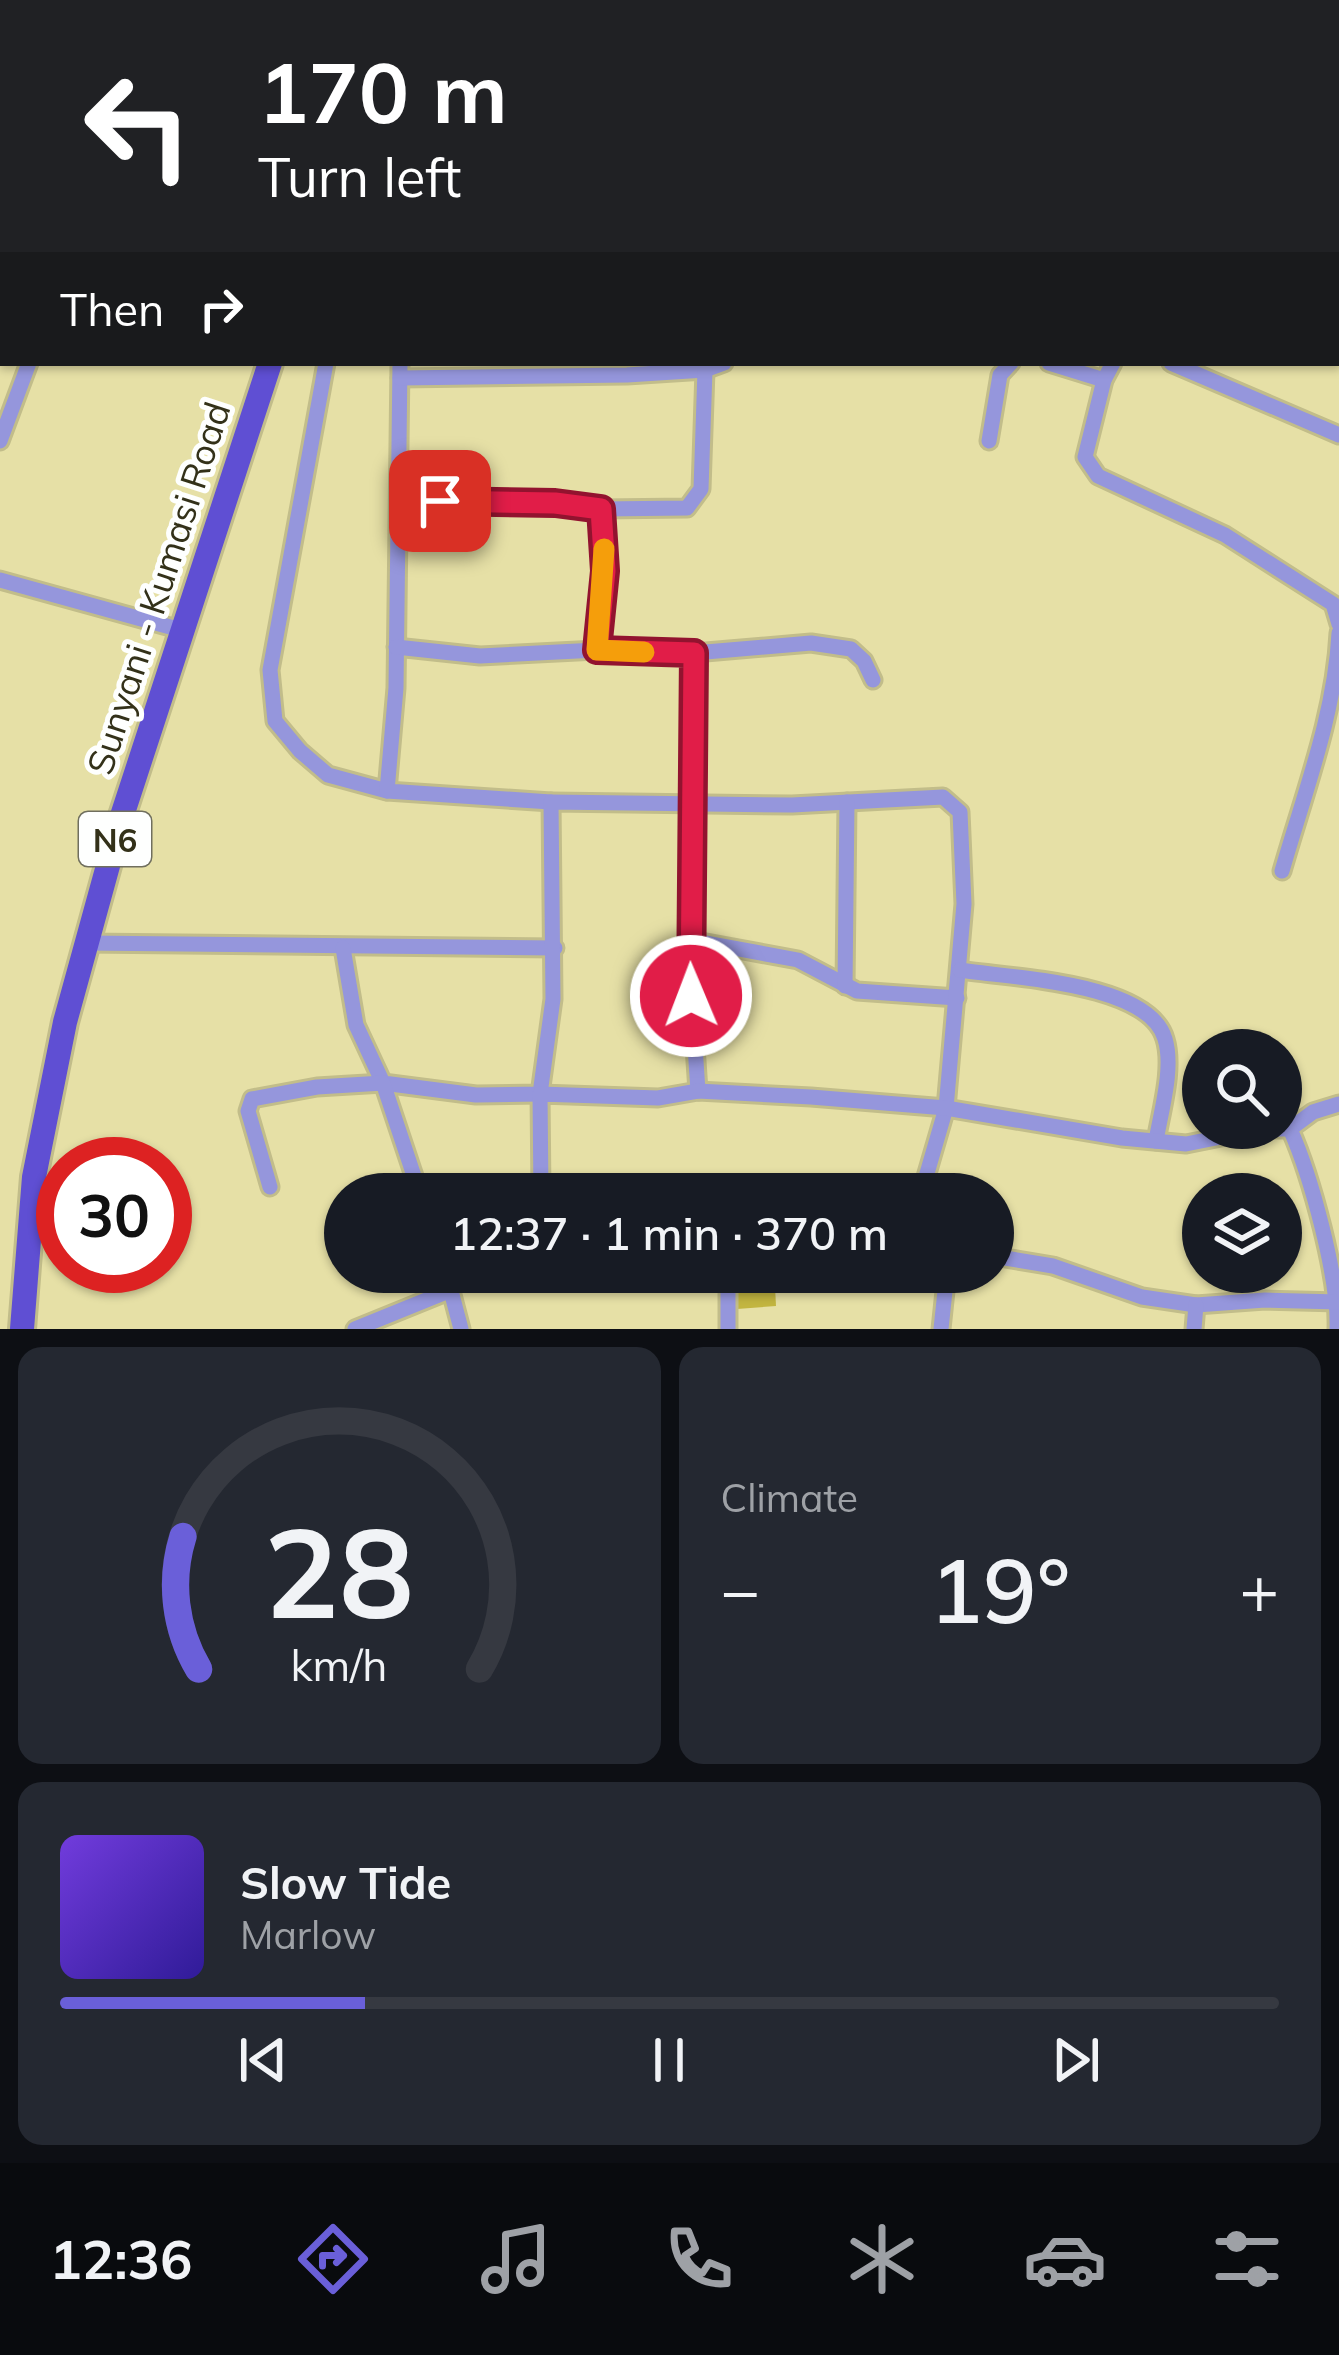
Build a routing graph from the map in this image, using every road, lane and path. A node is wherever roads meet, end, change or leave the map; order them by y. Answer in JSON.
{"nodes":[{"id":1,"x":28,"y":366,"type":"edge"},
{"id":2,"x":268,"y":366,"type":"edge"},
{"id":3,"x":325,"y":366,"type":"edge"},
{"id":4,"x":716,"y":366,"type":"edge"},
{"id":5,"x":1008,"y":366,"type":"edge"},
{"id":6,"x":1059,"y":366,"type":"edge"},
{"id":7,"x":1111,"y":366,"type":"edge"},
{"id":8,"x":626,"y":369,"type":"edge"},
{"id":9,"x":1199,"y":369,"type":"edge"},
{"id":10,"x":400,"y":370,"type":"edge"},
{"id":11,"x":705,"y":370,"type":"junction"},
{"id":12,"x":1104,"y":380,"type":"junction"},
{"id":13,"x":1,"y":434,"type":"edge"},
{"id":14,"x":1339,"y":435,"type":"edge"},
{"id":15,"x":989,"y":441,"type":"dead end"},
{"id":16,"x":400,"y":494,"type":"junction"},
{"id":17,"x":601,"y":509,"type":"junction"},
{"id":18,"x":0,"y":580,"type":"edge"},
{"id":19,"x":1339,"y":624,"type":"edge"},
{"id":20,"x":181,"y":630,"type":"junction"},
{"id":21,"x":1339,"y":633,"type":"edge"},
{"id":22,"x":396,"y":647,"type":"junction"},
{"id":23,"x":597,"y":650,"type":"junction"},
{"id":24,"x":694,"y":653,"type":"junction"},
{"id":25,"x":873,"y":680,"type":"dead end"},
{"id":26,"x":387,"y":791,"type":"junction"},
{"id":27,"x":689,"y":801,"type":"junction"},
{"id":28,"x":551,"y":802,"type":"junction"},
{"id":29,"x":847,"y":802,"type":"junction"},
{"id":30,"x":1282,"y":872,"type":"dead end"},
{"id":31,"x":690,"y":940,"type":"junction"},
{"id":32,"x":85,"y":943,"type":"junction"},
{"id":33,"x":343,"y":948,"type":"junction"},
{"id":34,"x":555,"y":948,"type":"junction"},
{"id":35,"x":960,"y":970,"type":"junction"},
{"id":36,"x":844,"y":986,"type":"junction"},
{"id":37,"x":957,"y":998,"type":"junction"},
{"id":38,"x":383,"y":1083,"type":"junction"},
{"id":39,"x":698,"y":1091,"type":"junction"},
{"id":40,"x":540,"y":1094,"type":"junction"},
{"id":41,"x":1339,"y":1104,"type":"edge"},
{"id":42,"x":946,"y":1108,"type":"junction"},
{"id":43,"x":1302,"y":1120,"type":"edge"},
{"id":44,"x":1156,"y":1141,"type":"junction"},
{"id":45,"x":1182,"y":1144,"type":"edge"},
{"id":46,"x":1296,"y":1149,"type":"edge"},
{"id":47,"x":413,"y":1173,"type":"edge"},
{"id":48,"x":541,"y":1173,"type":"edge"},
{"id":49,"x":927,"y":1173,"type":"edge"},
{"id":50,"x":270,"y":1187,"type":"dead end"},
{"id":51,"x":1014,"y":1260,"type":"edge"},
{"id":52,"x":444,"y":1293,"type":"edge"},
{"id":53,"x":452,"y":1293,"type":"edge"},
{"id":54,"x":728,"y":1293,"type":"edge"},
{"id":55,"x":944,"y":1293,"type":"edge"},
{"id":56,"x":1339,"y":1302,"type":"edge"},
{"id":57,"x":1196,"y":1305,"type":"junction"},
{"id":58,"x":22,"y":1329,"type":"edge"},
{"id":59,"x":355,"y":1329,"type":"edge"},
{"id":60,"x":461,"y":1329,"type":"edge"},
{"id":61,"x":728,"y":1329,"type":"edge"},
{"id":62,"x":940,"y":1329,"type":"edge"},
{"id":63,"x":1194,"y":1329,"type":"edge"},
{"id":64,"x":1337,"y":1329,"type":"edge"}],
"edges":[{"from":1,"to":13,"type":"street"},
{"from":2,"to":20,"type":"main road","name":"Sunyani - Kumasi Road","number":"N6"},
{"from":3,"to":26,"type":"street"},
{"from":4,"to":11,"type":"street"},
{"from":5,"to":15,"type":"street"},
{"from":6,"to":12,"type":"street"},
{"from":7,"to":12,"type":"street"},
{"from":8,"to":10,"type":"street"},
{"from":8,"to":11,"type":"street"},
{"from":9,"to":14,"type":"street"},
{"from":10,"to":16,"type":"street"},
{"from":11,"to":17,"type":"street"},
{"from":12,"to":19,"type":"street"},
{"from":16,"to":17,"type":"street"},
{"from":16,"to":22,"type":"street"},
{"from":17,"to":23,"type":"street"},
{"from":18,"to":20,"type":"street"},
{"from":20,"to":32,"type":"main road","name":"Sunyani - Kumasi Road","number":"N6"},
{"from":21,"to":30,"type":"street"},
{"from":22,"to":23,"type":"street"},
{"from":22,"to":26,"type":"street"},
{"from":23,"to":24,"type":"street"},
{"from":24,"to":25,"type":"street"},
{"from":24,"to":27,"type":"street"},
{"from":26,"to":28,"type":"street"},
{"from":27,"to":28,"type":"street"},
{"from":27,"to":29,"type":"street"},
{"from":27,"to":31,"type":"street"},
{"from":28,"to":34,"type":"street"},
{"from":29,"to":35,"type":"street"},
{"from":29,"to":36,"type":"street"},
{"from":31,"to":36,"type":"street"},
{"from":31,"to":39,"type":"street"},
{"from":32,"to":33,"type":"street"},
{"from":32,"to":58,"type":"main road","name":"Sunyani - Kumasi Road","number":"N6"},
{"from":33,"to":34,"type":"street"},
{"from":33,"to":38,"type":"street"},
{"from":34,"to":40,"type":"street"},
{"from":35,"to":37,"type":"street"},
{"from":35,"to":44,"type":"street"},
{"from":36,"to":37,"type":"street"},
{"from":37,"to":42,"type":"street"},
{"from":38,"to":40,"type":"street"},
{"from":38,"to":47,"type":"street"},
{"from":38,"to":50,"type":"street"},
{"from":39,"to":40,"type":"street"},
{"from":39,"to":42,"type":"street"},
{"from":40,"to":48,"type":"street"},
{"from":41,"to":43,"type":"street"},
{"from":42,"to":44,"type":"street"},
{"from":42,"to":49,"type":"street"},
{"from":44,"to":45,"type":"street"},
{"from":46,"to":56,"type":"street"},
{"from":51,"to":57,"type":"street"},
{"from":52,"to":59,"type":"street"},
{"from":53,"to":60,"type":"street"},
{"from":54,"to":61,"type":"street"},
{"from":55,"to":62,"type":"street"},
{"from":56,"to":57,"type":"street"},
{"from":56,"to":64,"type":"street"},
{"from":57,"to":63,"type":"street"}]}
